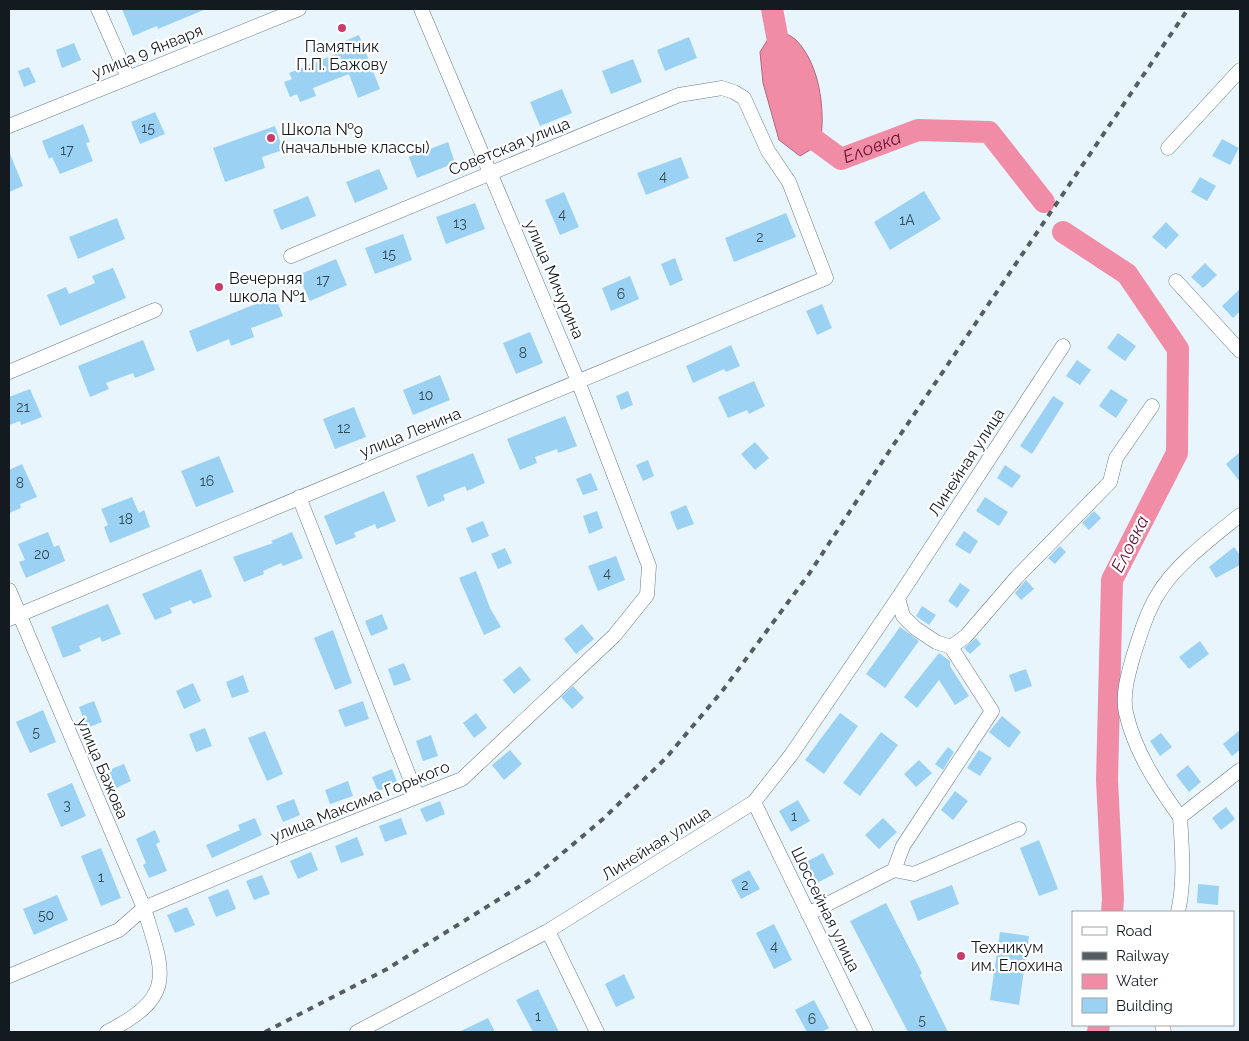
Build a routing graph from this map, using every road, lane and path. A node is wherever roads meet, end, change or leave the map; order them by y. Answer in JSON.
{"nodes":[{"id":1,"x":98,"y":9,"type":"edge"},
{"id":2,"x":299,"y":9,"type":"edge"},
{"id":3,"x":421,"y":9,"type":"edge"},
{"id":4,"x":1240,"y":70,"type":"edge"},
{"id":5,"x":128,"y":77,"type":"junction"},
{"id":6,"x":9,"y":126,"type":"edge"},
{"id":7,"x":1168,"y":148,"type":"dead end"},
{"id":8,"x":491,"y":172,"type":"junction"},
{"id":9,"x":291,"y":256,"type":"dead end"},
{"id":10,"x":826,"y":278,"type":"joint"},
{"id":11,"x":1176,"y":281,"type":"dead end"},
{"id":12,"x":155,"y":310,"type":"dead end"},
{"id":13,"x":1063,"y":346,"type":"dead end"},
{"id":14,"x":1240,"y":351,"type":"edge"},
{"id":15,"x":9,"y":372,"type":"edge"},
{"id":16,"x":578,"y":381,"type":"junction"},
{"id":17,"x":1152,"y":406,"type":"dead end"},
{"id":18,"x":299,"y":497,"type":"junction"},
{"id":19,"x":1240,"y":515,"type":"edge"},
{"id":20,"x":649,"y":566,"type":"joint"},
{"id":21,"x":9,"y":590,"type":"edge"},
{"id":22,"x":898,"y":598,"type":"junction"},
{"id":23,"x":14,"y":617,"type":"edge"},
{"id":24,"x":951,"y":647,"type":"junction"},
{"id":25,"x":1240,"y":770,"type":"edge"},
{"id":26,"x":417,"y":796,"type":"junction"},
{"id":27,"x":754,"y":802,"type":"junction"},
{"id":28,"x":1180,"y":817,"type":"junction"},
{"id":29,"x":1019,"y":828,"type":"dead end"},
{"id":30,"x":894,"y":870,"type":"junction"},
{"id":31,"x":144,"y":908,"type":"junction"},
{"id":32,"x":1178,"y":911,"type":"edge"},
{"id":33,"x":808,"y":914,"type":"junction"},
{"id":34,"x":548,"y":931,"type":"junction"},
{"id":35,"x":9,"y":976,"type":"edge"},
{"id":36,"x":107,"y":1032,"type":"edge"},
{"id":37,"x":357,"y":1032,"type":"edge"},
{"id":38,"x":597,"y":1032,"type":"edge"},
{"id":39,"x":866,"y":1032,"type":"edge"}],
"edges":[{"from":1,"to":5,"type":"street"},
{"from":2,"to":5,"type":"street","name":"улица 9 Января"},
{"from":3,"to":8,"type":"street","name":"улица Мичурина"},
{"from":4,"to":7,"type":"street"},
{"from":5,"to":6,"type":"street","name":"улица 9 Января"},
{"from":8,"to":9,"type":"street","name":"Советская улица"},
{"from":8,"to":10,"type":"street","name":"Советская улица"},
{"from":8,"to":16,"type":"street","name":"улица Мичурина"},
{"from":10,"to":16,"type":"street","name":"улица Ленина"},
{"from":11,"to":14,"type":"street"},
{"from":12,"to":15,"type":"street"},
{"from":13,"to":22,"type":"street","name":"Линейная улица"},
{"from":16,"to":18,"type":"street","name":"улица Ленина"},
{"from":16,"to":20,"type":"street","name":"улица Мичурина"},
{"from":17,"to":24,"type":"street"},
{"from":18,"to":23,"type":"street","name":"улица Ленина"},
{"from":18,"to":26,"type":"street"},
{"from":19,"to":28,"type":"street"},
{"from":20,"to":26,"type":"street","name":"улица Максима Горького"},
{"from":21,"to":23,"type":"street","name":"улица Бажова"},
{"from":22,"to":24,"type":"street"},
{"from":22,"to":27,"type":"street","name":"Линейная улица"},
{"from":23,"to":31,"type":"street","name":"улица Бажова"},
{"from":24,"to":30,"type":"street"},
{"from":25,"to":28,"type":"street"},
{"from":26,"to":31,"type":"street","name":"улица Максима Горького"},
{"from":27,"to":33,"type":"street","name":"Шоссейная улица"},
{"from":27,"to":34,"type":"street","name":"Линейная улица"},
{"from":28,"to":32,"type":"street"},
{"from":29,"to":30,"type":"street"},
{"from":30,"to":33,"type":"street"},
{"from":31,"to":35,"type":"street","name":"улица Максима Горького"},
{"from":31,"to":36,"type":"street","name":"улица Бажова"},
{"from":33,"to":39,"type":"street","name":"Шоссейная улица"},
{"from":34,"to":37,"type":"street","name":"Линейная улица"},
{"from":34,"to":38,"type":"street"}]}
